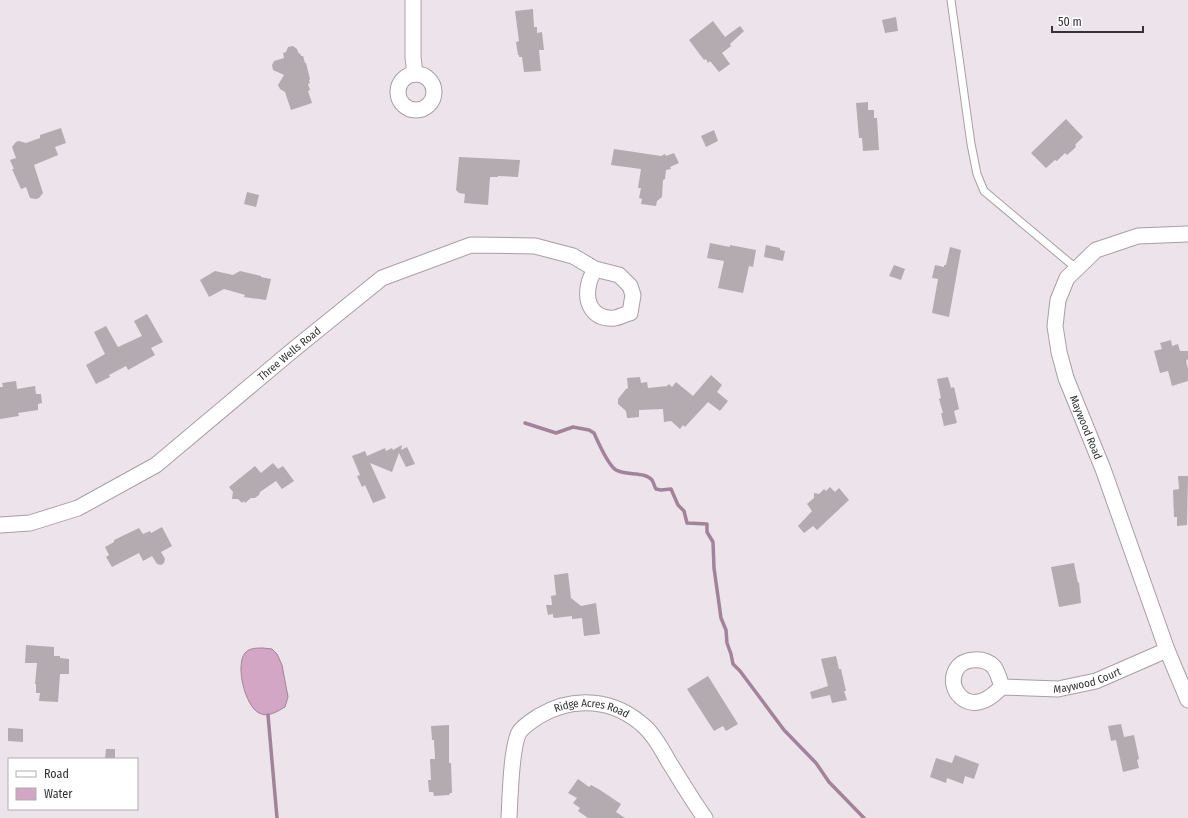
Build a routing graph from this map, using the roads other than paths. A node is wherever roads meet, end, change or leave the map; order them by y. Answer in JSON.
{"nodes":[{"id":1,"x":413,"y":0,"type":"edge"},
{"id":2,"x":951,"y":0,"type":"edge"},
{"id":3,"x":415,"y":74,"type":"dead end"},
{"id":4,"x":1188,"y":234,"type":"edge"},
{"id":5,"x":595,"y":269,"type":"dead end"},
{"id":6,"x":1077,"y":269,"type":"junction"},
{"id":7,"x":0,"y":525,"type":"edge"},
{"id":8,"x":1167,"y":650,"type":"junction"},
{"id":9,"x":1002,"y":687,"type":"dead end"},
{"id":10,"x":1188,"y":700,"type":"edge"},
{"id":11,"x":509,"y":818,"type":"edge"},
{"id":12,"x":705,"y":818,"type":"edge"}],
"edges":[{"from":1,"to":3,"type":"street"},
{"from":2,"to":6,"type":"lane"},
{"from":4,"to":6,"type":"street","name":"Maywood Road"},
{"from":5,"to":7,"type":"street","name":"Three Wells Road"},
{"from":6,"to":8,"type":"street","name":"Maywood Road"},
{"from":8,"to":9,"type":"street","name":"Maywood Court"},
{"from":8,"to":10,"type":"street","name":"Maywood Road"},
{"from":11,"to":12,"type":"street","name":"Ridge Acres Road"}]}
